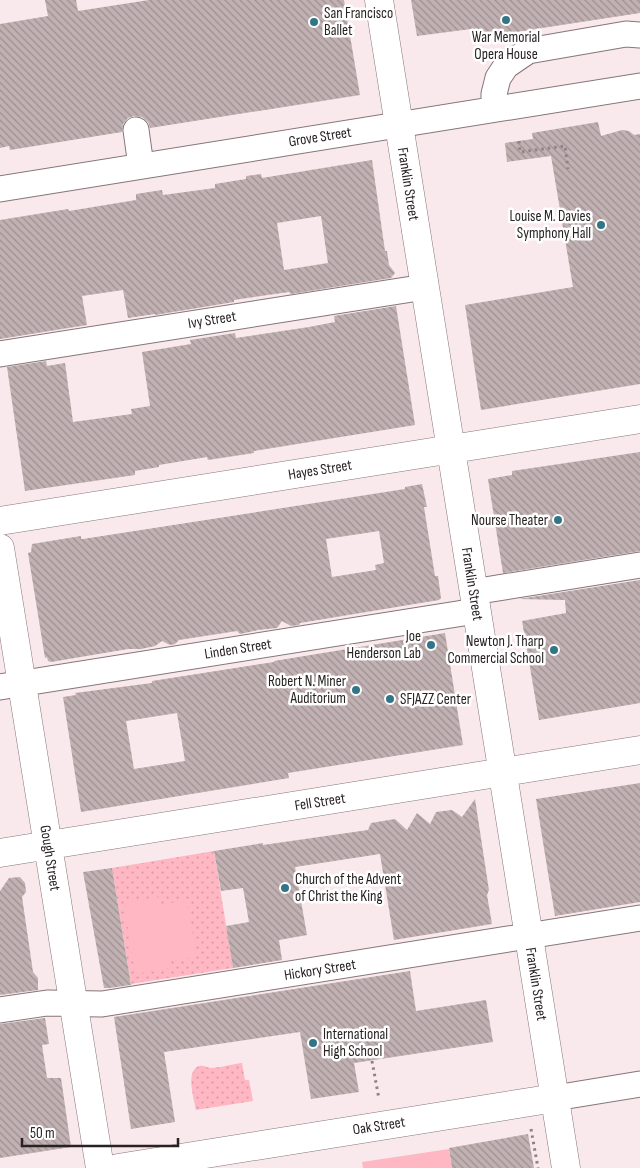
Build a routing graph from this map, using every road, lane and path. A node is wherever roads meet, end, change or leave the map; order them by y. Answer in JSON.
{"nodes":[{"id":1,"x":379,"y":0,"type":"edge"},
{"id":2,"x":640,"y":35,"type":"edge"},
{"id":3,"x":640,"y":86,"type":"edge"},
{"id":4,"x":494,"y":109,"type":"junction"},
{"id":5,"x":399,"y":124,"type":"junction"},
{"id":6,"x":136,"y":130,"type":"dead end"},
{"id":7,"x":519,"y":141,"type":"dead end"},
{"id":8,"x":141,"y":166,"type":"junction"},
{"id":9,"x":568,"y":169,"type":"dead end"},
{"id":10,"x":0,"y":189,"type":"edge"},
{"id":11,"x":424,"y":287,"type":"junction"},
{"id":12,"x":0,"y":354,"type":"edge"},
{"id":13,"x":640,"y":419,"type":"edge"},
{"id":14,"x":450,"y":450,"type":"junction"},
{"id":15,"x":0,"y":521,"type":"edge"},
{"id":16,"x":0,"y":548,"type":"edge"},
{"id":17,"x":640,"y":565,"type":"edge"},
{"id":18,"x":475,"y":602,"type":"junction"},
{"id":19,"x":11,"y":686,"type":"edge"},
{"id":20,"x":640,"y":750,"type":"edge"},
{"id":21,"x":502,"y":773,"type":"junction"},
{"id":22,"x":47,"y":845,"type":"junction"},
{"id":23,"x":0,"y":853,"type":"edge"},
{"id":24,"x":640,"y":918,"type":"edge"},
{"id":25,"x":528,"y":937,"type":"junction"},
{"id":26,"x":73,"y":1004,"type":"junction"},
{"id":27,"x":0,"y":1010,"type":"edge"},
{"id":28,"x":372,"y":1060,"type":"dead end"},
{"id":29,"x":640,"y":1084,"type":"edge"},
{"id":30,"x":555,"y":1098,"type":"junction"},
{"id":31,"x":379,"y":1099,"type":"dead end"},
{"id":32,"x":532,"y":1129,"type":"dead end"},
{"id":33,"x":100,"y":1168,"type":"edge"},
{"id":34,"x":118,"y":1168,"type":"edge"},
{"id":35,"x":538,"y":1168,"type":"edge"},
{"id":36,"x":566,"y":1168,"type":"edge"}],
"edges":[{"from":1,"to":5,"type":"main road","name":"Franklin Street"},
{"from":2,"to":4,"type":"street"},
{"from":3,"to":4,"type":"street","name":"Grove Street"},
{"from":4,"to":5,"type":"street","name":"Grove Street"},
{"from":5,"to":8,"type":"street","name":"Grove Street"},
{"from":5,"to":11,"type":"main road","name":"Franklin Street"},
{"from":6,"to":8,"type":"street"},
{"from":7,"to":9,"type":"path"},
{"from":8,"to":10,"type":"street","name":"Grove Street"},
{"from":11,"to":12,"type":"street","name":"Ivy Street"},
{"from":11,"to":14,"type":"main road","name":"Franklin Street"},
{"from":13,"to":14,"type":"main road","name":"Hayes Street"},
{"from":14,"to":15,"type":"main road","name":"Hayes Street"},
{"from":14,"to":18,"type":"main road","name":"Franklin Street"},
{"from":16,"to":19,"type":"main road","name":"Gough Street"},
{"from":17,"to":18,"type":"street","name":"Linden Street"},
{"from":18,"to":19,"type":"street","name":"Linden Street"},
{"from":18,"to":21,"type":"main road","name":"Franklin Street"},
{"from":19,"to":22,"type":"main road","name":"Gough Street"},
{"from":20,"to":21,"type":"main road","name":"Fell Street"},
{"from":21,"to":22,"type":"main road","name":"Fell Street"},
{"from":21,"to":25,"type":"main road","name":"Franklin Street"},
{"from":22,"to":23,"type":"main road","name":"Fell Street"},
{"from":22,"to":26,"type":"main road","name":"Gough Street"},
{"from":24,"to":25,"type":"street","name":"Hickory Street"},
{"from":25,"to":26,"type":"street","name":"Hickory Street"},
{"from":25,"to":30,"type":"main road","name":"Franklin Street"},
{"from":26,"to":27,"type":"street","name":"Hickory Street"},
{"from":26,"to":33,"type":"main road","name":"Gough Street"},
{"from":28,"to":31,"type":"path"},
{"from":29,"to":30,"type":"street","name":"Oak Street"},
{"from":30,"to":34,"type":"main road","name":"Oak Street"},
{"from":30,"to":36,"type":"main road","name":"Franklin Street"},
{"from":32,"to":35,"type":"path"}]}
